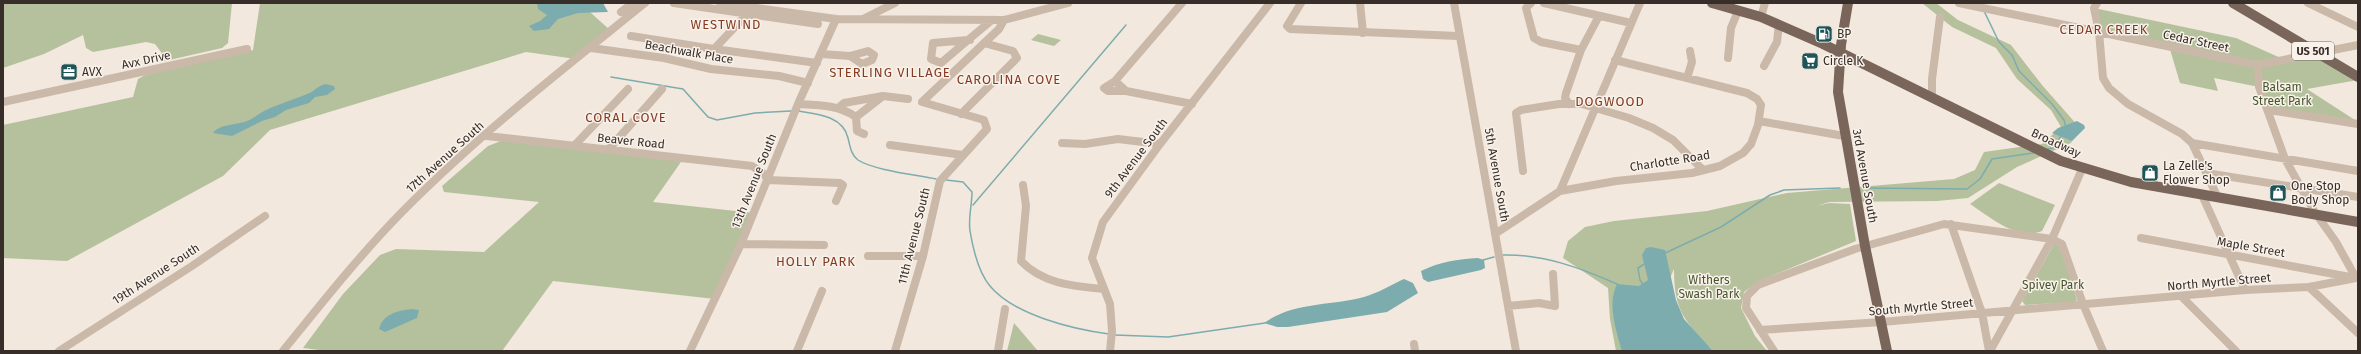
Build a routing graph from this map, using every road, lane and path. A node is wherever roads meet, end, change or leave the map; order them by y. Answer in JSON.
{"nodes":[{"id":1,"x":633,"y":3,"type":"edge"},
{"id":2,"x":645,"y":3,"type":"edge"},
{"id":3,"x":674,"y":3,"type":"edge"},
{"id":4,"x":720,"y":3,"type":"edge"},
{"id":5,"x":895,"y":3,"type":"edge"},
{"id":6,"x":1068,"y":3,"type":"edge"},
{"id":7,"x":1182,"y":3,"type":"edge"},
{"id":8,"x":1270,"y":3,"type":"edge"},
{"id":9,"x":1301,"y":3,"type":"edge"},
{"id":10,"x":1360,"y":3,"type":"edge"},
{"id":11,"x":1454,"y":3,"type":"edge"},
{"id":12,"x":1531,"y":3,"type":"edge"},
{"id":13,"x":1544,"y":3,"type":"edge"},
{"id":14,"x":1640,"y":3,"type":"edge"},
{"id":15,"x":1712,"y":3,"type":"edge"},
{"id":16,"x":1765,"y":3,"type":"edge"},
{"id":17,"x":1848,"y":3,"type":"edge"},
{"id":18,"x":1959,"y":3,"type":"edge"},
{"id":19,"x":2097,"y":3,"type":"edge"},
{"id":20,"x":2233,"y":3,"type":"edge"},
{"id":21,"x":2241,"y":3,"type":"edge"},
{"id":22,"x":2308,"y":3,"type":"edge"},
{"id":23,"x":886,"y":5,"type":"edge"},
{"id":24,"x":753,"y":8,"type":"junction"},
{"id":25,"x":1738,"y":11,"type":"junction"},
{"id":26,"x":621,"y":12,"type":"dead end"},
{"id":27,"x":747,"y":14,"type":"junction"},
{"id":28,"x":1599,"y":16,"type":"junction"},
{"id":29,"x":1940,"y":17,"type":"dead end"},
{"id":30,"x":1761,"y":18,"type":"junction"},
{"id":31,"x":836,"y":19,"type":"junction"},
{"id":32,"x":860,"y":20,"type":"junction"},
{"id":33,"x":992,"y":20,"type":"junction"},
{"id":34,"x":1004,"y":20,"type":"junction"},
{"id":35,"x":1631,"y":23,"type":"junction"},
{"id":36,"x":818,"y":24,"type":"dead end"},
{"id":37,"x":1779,"y":24,"type":"junction"},
{"id":38,"x":2358,"y":27,"type":"edge"},
{"id":39,"x":2100,"y":32,"type":"junction"},
{"id":40,"x":1363,"y":33,"type":"junction"},
{"id":41,"x":631,"y":36,"type":"dead end"},
{"id":42,"x":1458,"y":36,"type":"junction"},
{"id":43,"x":970,"y":40,"type":"junction"},
{"id":44,"x":984,"y":43,"type":"junction"},
{"id":45,"x":2358,"y":45,"type":"edge"},
{"id":46,"x":591,"y":48,"type":"junction"},
{"id":47,"x":247,"y":49,"type":"dead end"},
{"id":48,"x":714,"y":49,"type":"junction"},
{"id":49,"x":1581,"y":50,"type":"junction"},
{"id":50,"x":1690,"y":51,"type":"dead end"},
{"id":51,"x":2320,"y":52,"type":"junction"},
{"id":52,"x":1842,"y":53,"type":"junction"},
{"id":53,"x":821,"y":54,"type":"junction"},
{"id":54,"x":850,"y":56,"type":"dead end"},
{"id":55,"x":1728,"y":58,"type":"dead end"},
{"id":56,"x":1615,"y":60,"type":"junction"},
{"id":57,"x":817,"y":63,"type":"junction"},
{"id":58,"x":2258,"y":65,"type":"junction"},
{"id":59,"x":1764,"y":66,"type":"dead end"},
{"id":60,"x":2358,"y":72,"type":"edge"},
{"id":61,"x":2358,"y":77,"type":"edge"},
{"id":62,"x":1687,"y":78,"type":"junction"},
{"id":63,"x":1116,"y":81,"type":"junction"},
{"id":64,"x":808,"y":83,"type":"junction"},
{"id":65,"x":628,"y":89,"type":"dead end"},
{"id":66,"x":662,"y":89,"type":"dead end"},
{"id":67,"x":1126,"y":91,"type":"junction"},
{"id":68,"x":883,"y":96,"type":"junction"},
{"id":69,"x":1932,"y":98,"type":"junction"},
{"id":70,"x":908,"y":99,"type":"dead end"},
{"id":71,"x":3,"y":102,"type":"edge"},
{"id":72,"x":798,"y":104,"type":"junction"},
{"id":73,"x":1192,"y":104,"type":"junction"},
{"id":74,"x":1570,"y":104,"type":"junction"},
{"id":75,"x":1594,"y":107,"type":"junction"},
{"id":76,"x":838,"y":108,"type":"junction"},
{"id":77,"x":2269,"y":110,"type":"junction"},
{"id":78,"x":961,"y":114,"type":"junction"},
{"id":79,"x":856,"y":117,"type":"junction"},
{"id":80,"x":1759,"y":121,"type":"junction"},
{"id":81,"x":2358,"y":124,"type":"edge"},
{"id":82,"x":864,"y":134,"type":"dead end"},
{"id":83,"x":487,"y":136,"type":"junction"},
{"id":84,"x":1844,"y":136,"type":"junction"},
{"id":85,"x":1062,"y":143,"type":"dead end"},
{"id":86,"x":1160,"y":144,"type":"junction"},
{"id":87,"x":2192,"y":144,"type":"junction"},
{"id":88,"x":890,"y":145,"type":"dead end"},
{"id":89,"x":574,"y":146,"type":"junction"},
{"id":90,"x":608,"y":150,"type":"junction"},
{"id":91,"x":963,"y":155,"type":"junction"},
{"id":92,"x":2285,"y":158,"type":"junction"},
{"id":93,"x":2082,"y":169,"type":"junction"},
{"id":94,"x":1703,"y":170,"type":"junction"},
{"id":95,"x":1523,"y":171,"type":"dead end"},
{"id":96,"x":2358,"y":171,"type":"edge"},
{"id":97,"x":2206,"y":173,"type":"junction"},
{"id":98,"x":768,"y":180,"type":"junction"},
{"id":99,"x":1024,"y":185,"type":"dead end"},
{"id":100,"x":2301,"y":188,"type":"junction"},
{"id":101,"x":1560,"y":191,"type":"junction"},
{"id":102,"x":2202,"y":195,"type":"junction"},
{"id":103,"x":2358,"y":197,"type":"edge"},
{"id":104,"x":2218,"y":198,"type":"junction"},
{"id":105,"x":836,"y":201,"type":"dead end"},
{"id":106,"x":2315,"y":213,"type":"junction"},
{"id":107,"x":265,"y":216,"type":"dead end"},
{"id":108,"x":2358,"y":220,"type":"edge"},
{"id":109,"x":1951,"y":224,"type":"junction"},
{"id":110,"x":1495,"y":234,"type":"junction"},
{"id":111,"x":2140,"y":238,"type":"dead end"},
{"id":112,"x":2052,"y":239,"type":"junction"},
{"id":113,"x":741,"y":244,"type":"junction"},
{"id":114,"x":824,"y":245,"type":"dead end"},
{"id":115,"x":1865,"y":246,"type":"junction"},
{"id":116,"x":2226,"y":254,"type":"junction"},
{"id":117,"x":868,"y":256,"type":"dead end"},
{"id":118,"x":923,"y":256,"type":"junction"},
{"id":119,"x":1553,"y":274,"type":"dead end"},
{"id":120,"x":2357,"y":278,"type":"edge"},
{"id":121,"x":2309,"y":287,"type":"junction"},
{"id":122,"x":1103,"y":289,"type":"junction"},
{"id":123,"x":2245,"y":290,"type":"junction"},
{"id":124,"x":822,"y":291,"type":"dead end"},
{"id":125,"x":2182,"y":297,"type":"junction"},
{"id":126,"x":2083,"y":304,"type":"junction"},
{"id":127,"x":1508,"y":306,"type":"junction"},
{"id":128,"x":2013,"y":309,"type":"junction"},
{"id":129,"x":1005,"y":310,"type":"dead end"},
{"id":130,"x":1982,"y":313,"type":"junction"},
{"id":131,"x":1882,"y":322,"type":"junction"},
{"id":132,"x":1760,"y":330,"type":"junction"},
{"id":133,"x":2358,"y":333,"type":"edge"},
{"id":134,"x":1111,"y":347,"type":"edge"},
{"id":135,"x":59,"y":351,"type":"edge"},
{"id":136,"x":283,"y":351,"type":"edge"},
{"id":137,"x":690,"y":351,"type":"edge"},
{"id":138,"x":796,"y":351,"type":"edge"},
{"id":139,"x":895,"y":351,"type":"edge"},
{"id":140,"x":998,"y":351,"type":"edge"},
{"id":141,"x":1516,"y":351,"type":"edge"},
{"id":142,"x":1774,"y":351,"type":"edge"},
{"id":143,"x":1887,"y":351,"type":"edge"},
{"id":144,"x":1990,"y":351,"type":"edge"},
{"id":145,"x":2102,"y":351,"type":"edge"},
{"id":146,"x":2236,"y":351,"type":"edge"}],
"edges":[{"from":1,"to":26,"type":"street"},
{"from":2,"to":46,"type":"street","name":"17th Avenue South"},
{"from":3,"to":27,"type":"street"},
{"from":4,"to":24,"type":"street"},
{"from":5,"to":23,"type":"street"},
{"from":6,"to":34,"type":"street"},
{"from":7,"to":63,"type":"street"},
{"from":8,"to":73,"type":"street","name":"9th Avenue South"},
{"from":9,"to":40,"type":"street"},
{"from":10,"to":40,"type":"street"},
{"from":11,"to":42,"type":"street","name":"5th Avenue South"},
{"from":12,"to":49,"type":"street"},
{"from":13,"to":28,"type":"street"},
{"from":14,"to":35,"type":"street"},
{"from":15,"to":25,"type":"main road","name":"Broadway"},
{"from":16,"to":30,"type":"street"},
{"from":17,"to":52,"type":"main road","name":"3rd Avenue South"},
{"from":18,"to":39,"type":"street","name":"Cedar Street"},
{"from":19,"to":39,"type":"street"},
{"from":20,"to":51,"type":"main road","number":"US 501"},
{"from":21,"to":51,"type":"main road","number":"US 501"},
{"from":22,"to":38,"type":"street"},
{"from":23,"to":32,"type":"street"},
{"from":24,"to":27,"type":"street"},
{"from":24,"to":31,"type":"street"},
{"from":25,"to":30,"type":"main road","name":"Broadway"},
{"from":25,"to":55,"type":"street"},
{"from":27,"to":36,"type":"street"},
{"from":27,"to":48,"type":"street"},
{"from":28,"to":35,"type":"street"},
{"from":28,"to":49,"type":"street"},
{"from":29,"to":69,"type":"street"},
{"from":30,"to":37,"type":"main road","name":"Broadway"},
{"from":31,"to":32,"type":"street"},
{"from":31,"to":53,"type":"street","name":"13th Avenue South"},
{"from":32,"to":33,"type":"street"},
{"from":33,"to":34,"type":"street"},
{"from":33,"to":43,"type":"street"},
{"from":34,"to":44,"type":"street"},
{"from":35,"to":56,"type":"street"},
{"from":37,"to":52,"type":"main road","name":"Broadway"},
{"from":37,"to":59,"type":"street"},
{"from":39,"to":58,"type":"street","name":"Cedar Street"},
{"from":39,"to":87,"type":"street"},
{"from":40,"to":42,"type":"street"},
{"from":41,"to":48,"type":"street"},
{"from":42,"to":110,"type":"street","name":"5th Avenue South"},
{"from":43,"to":43,"type":"street"},
{"from":44,"to":78,"type":"street"},
{"from":44,"to":78,"type":"street"},
{"from":45,"to":51,"type":"street","name":"Cedar Street"},
{"from":46,"to":64,"type":"street","name":"Beachwalk Place"},
{"from":46,"to":83,"type":"street","name":"17th Avenue South"},
{"from":47,"to":71,"type":"street","name":"Avx Drive"},
{"from":48,"to":57,"type":"street"},
{"from":49,"to":74,"type":"street"},
{"from":50,"to":62,"type":"street"},
{"from":51,"to":58,"type":"street","name":"Cedar Street"},
{"from":51,"to":60,"type":"main road","number":"US 501"},
{"from":51,"to":61,"type":"main road","number":"US 501"},
{"from":52,"to":69,"type":"main road","name":"Broadway"},
{"from":52,"to":84,"type":"main road","name":"3rd Avenue South"},
{"from":53,"to":54,"type":"street"},
{"from":53,"to":57,"type":"street","name":"13th Avenue South"},
{"from":56,"to":62,"type":"street","name":"Charlotte Road"},
{"from":56,"to":75,"type":"street"},
{"from":57,"to":64,"type":"street","name":"13th Avenue South"},
{"from":58,"to":77,"type":"street"},
{"from":62,"to":80,"type":"street","name":"Charlotte Road"},
{"from":63,"to":67,"type":"street"},
{"from":63,"to":67,"type":"street"},
{"from":64,"to":72,"type":"street","name":"13th Avenue South"},
{"from":65,"to":89,"type":"street"},
{"from":66,"to":90,"type":"street"},
{"from":67,"to":73,"type":"street"},
{"from":68,"to":70,"type":"street"},
{"from":68,"to":76,"type":"street"},
{"from":68,"to":79,"type":"street"},
{"from":69,"to":93,"type":"main road","name":"Broadway"},
{"from":72,"to":76,"type":"street"},
{"from":72,"to":98,"type":"street","name":"13th Avenue South"},
{"from":73,"to":86,"type":"street","name":"9th Avenue South"},
{"from":74,"to":75,"type":"street"},
{"from":74,"to":95,"type":"street"},
{"from":75,"to":94,"type":"street"},
{"from":75,"to":101,"type":"street"},
{"from":76,"to":79,"type":"street"},
{"from":77,"to":81,"type":"street"},
{"from":77,"to":92,"type":"street"},
{"from":78,"to":91,"type":"street","name":"11th Avenue South"},
{"from":79,"to":82,"type":"street"},
{"from":80,"to":84,"type":"street"},
{"from":80,"to":94,"type":"street","name":"Charlotte Road"},
{"from":83,"to":89,"type":"street","name":"Beaver Road"},
{"from":83,"to":136,"type":"street","name":"17th Avenue South"},
{"from":84,"to":115,"type":"main road","name":"3rd Avenue South"},
{"from":85,"to":86,"type":"street"},
{"from":86,"to":122,"type":"street","name":"9th Avenue South"},
{"from":87,"to":92,"type":"street"},
{"from":87,"to":97,"type":"street"},
{"from":88,"to":91,"type":"street"},
{"from":89,"to":90,"type":"street","name":"Beaver Road"},
{"from":90,"to":98,"type":"street","name":"Beaver Road"},
{"from":91,"to":118,"type":"street","name":"11th Avenue South"},
{"from":92,"to":96,"type":"street"},
{"from":92,"to":100,"type":"street"},
{"from":93,"to":102,"type":"main road","name":"Broadway"},
{"from":93,"to":112,"type":"street"},
{"from":94,"to":101,"type":"street","name":"Charlotte Road"},
{"from":97,"to":100,"type":"street"},
{"from":97,"to":104,"type":"street"},
{"from":98,"to":105,"type":"street"},
{"from":98,"to":113,"type":"street","name":"13th Avenue South"},
{"from":99,"to":122,"type":"street"},
{"from":100,"to":103,"type":"street"},
{"from":100,"to":106,"type":"street"},
{"from":101,"to":110,"type":"street"},
{"from":102,"to":104,"type":"main road","name":"Broadway"},
{"from":102,"to":116,"type":"street"},
{"from":104,"to":106,"type":"main road","name":"Broadway"},
{"from":106,"to":108,"type":"main road","name":"Broadway"},
{"from":106,"to":120,"type":"street"},
{"from":107,"to":135,"type":"street","name":"19th Avenue South"},
{"from":109,"to":112,"type":"street"},
{"from":109,"to":115,"type":"street"},
{"from":109,"to":130,"type":"street"},
{"from":110,"to":127,"type":"street","name":"5th Avenue South"},
{"from":111,"to":116,"type":"street","name":"Maple Street"},
{"from":112,"to":126,"type":"street"},
{"from":112,"to":128,"type":"street"},
{"from":113,"to":114,"type":"street"},
{"from":113,"to":137,"type":"street","name":"13th Avenue South"},
{"from":115,"to":131,"type":"main road","name":"3rd Avenue South"},
{"from":115,"to":132,"type":"street"},
{"from":116,"to":120,"type":"street","name":"Maple Street"},
{"from":116,"to":123,"type":"street"},
{"from":117,"to":118,"type":"street"},
{"from":118,"to":139,"type":"street","name":"11th Avenue South"},
{"from":119,"to":127,"type":"street"},
{"from":120,"to":121,"type":"street","name":"North Myrtle Street"},
{"from":121,"to":123,"type":"street","name":"North Myrtle Street"},
{"from":121,"to":133,"type":"street"},
{"from":122,"to":134,"type":"street","name":"9th Avenue South"},
{"from":123,"to":125,"type":"street","name":"North Myrtle Street"},
{"from":124,"to":138,"type":"street"},
{"from":125,"to":126,"type":"street","name":"North Myrtle Street"},
{"from":125,"to":146,"type":"street"},
{"from":126,"to":128,"type":"street","name":"South Myrtle Street"},
{"from":126,"to":145,"type":"street"},
{"from":127,"to":141,"type":"street","name":"5th Avenue South"},
{"from":128,"to":130,"type":"street","name":"South Myrtle Street"},
{"from":128,"to":144,"type":"street"},
{"from":129,"to":140,"type":"street"},
{"from":130,"to":131,"type":"street","name":"South Myrtle Street"},
{"from":130,"to":144,"type":"street"},
{"from":131,"to":132,"type":"street","name":"South Myrtle Street"},
{"from":131,"to":143,"type":"main road","name":"3rd Avenue South"},
{"from":132,"to":142,"type":"street"}]}
